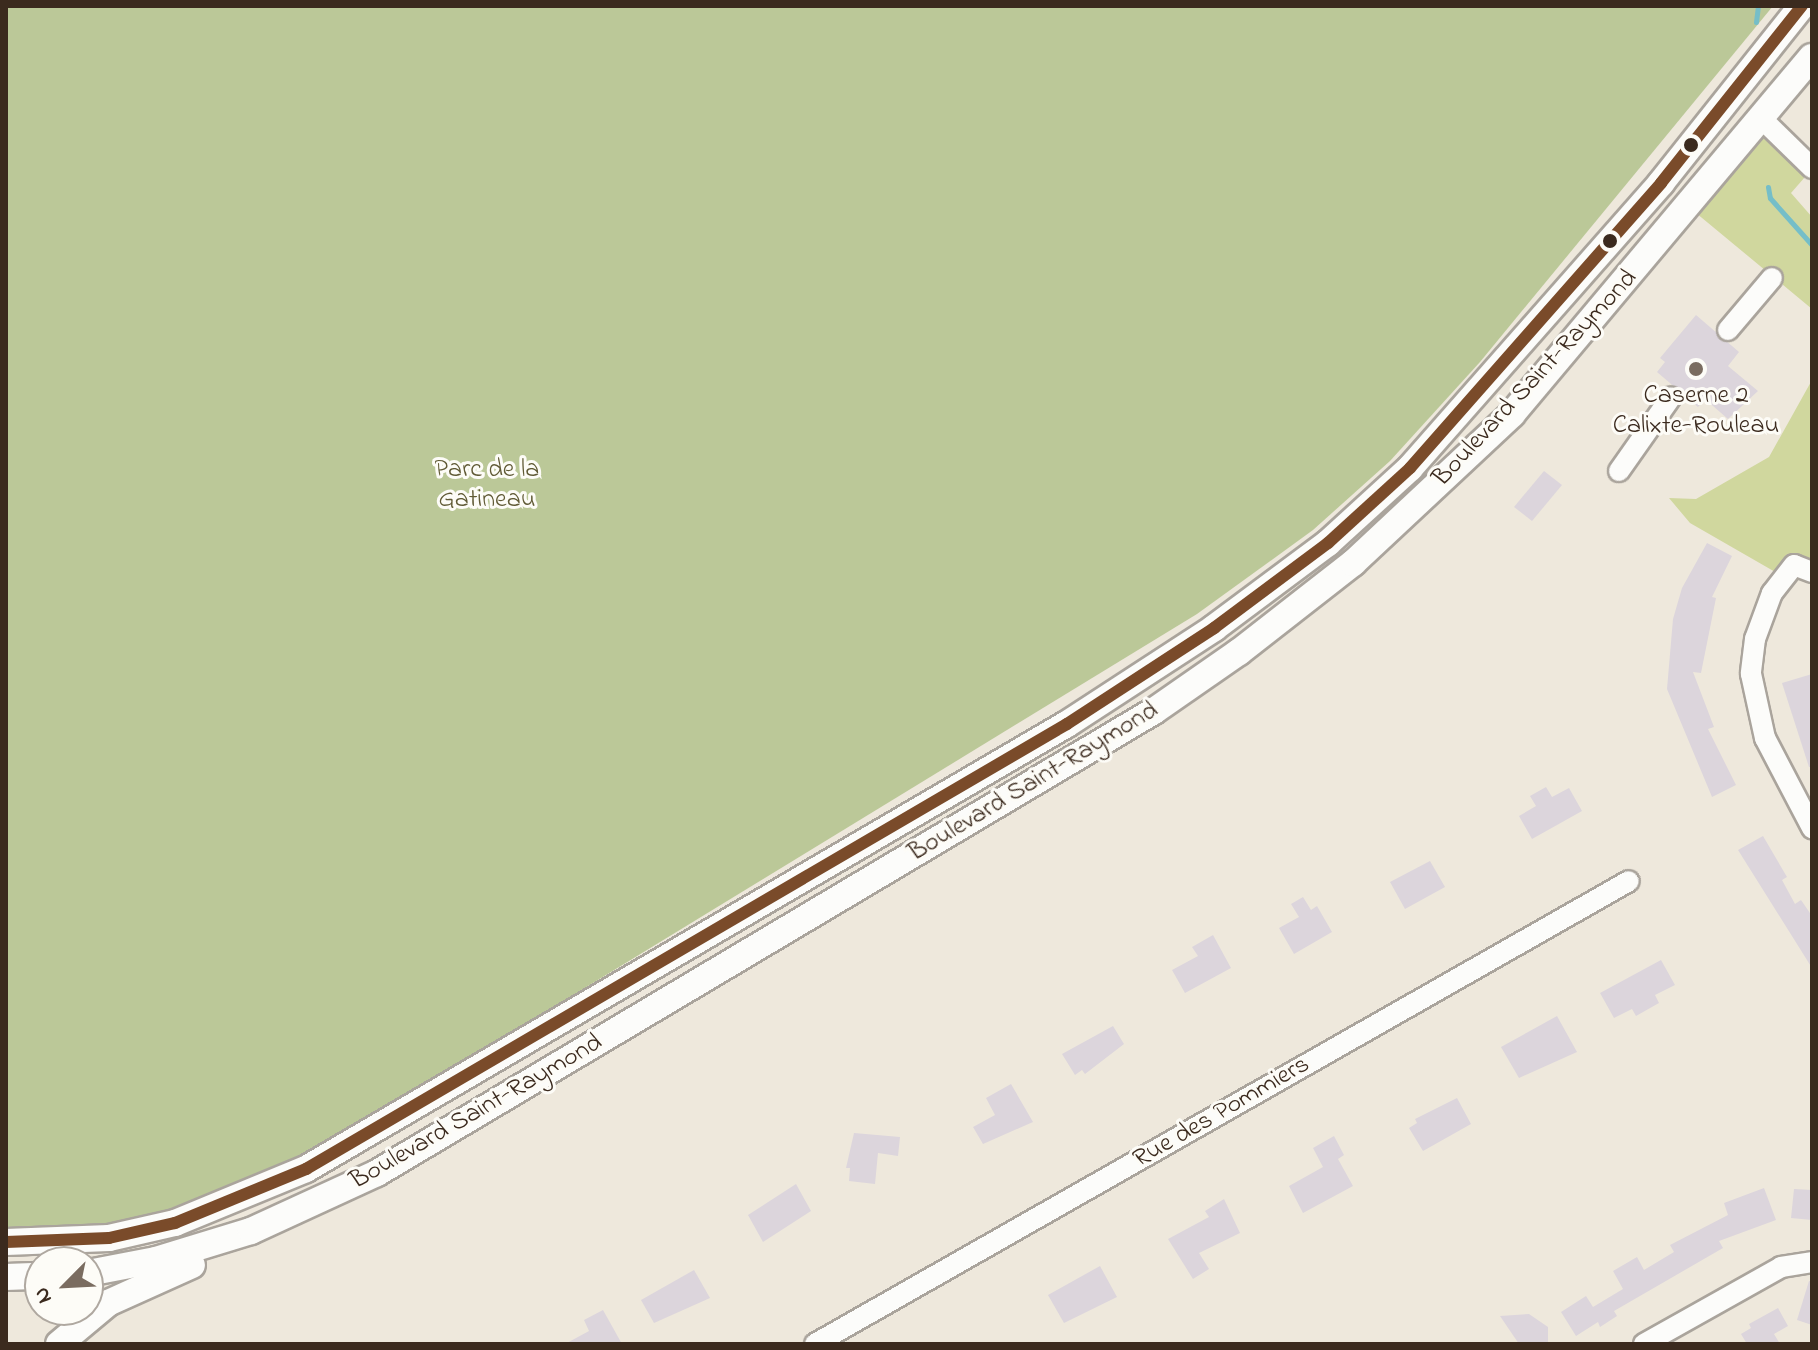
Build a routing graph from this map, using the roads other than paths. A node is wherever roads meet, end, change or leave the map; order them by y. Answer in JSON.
{"nodes":[{"id":1,"x":1802,"y":6,"type":"edge"},
{"id":2,"x":1812,"y":57,"type":"edge"},
{"id":3,"x":1762,"y":119,"type":"junction"},
{"id":4,"x":1812,"y":168,"type":"edge"},
{"id":5,"x":1772,"y":278,"type":"dead end"},
{"id":6,"x":1728,"y":330,"type":"dead end"},
{"id":7,"x":1671,"y":397,"type":"dead end"},
{"id":8,"x":1619,"y":471,"type":"dead end"},
{"id":9,"x":1803,"y":569,"type":"edge"},
{"id":10,"x":1812,"y":828,"type":"edge"},
{"id":11,"x":1629,"y":881,"type":"dead end"},
{"id":12,"x":310,"y":1208,"type":"junction"},
{"id":13,"x":6,"y":1242,"type":"edge"},
{"id":14,"x":1812,"y":1262,"type":"edge"},
{"id":15,"x":104,"y":1270,"type":"edge"},
{"id":16,"x":59,"y":1344,"type":"edge"},
{"id":17,"x":815,"y":1344,"type":"edge"},
{"id":18,"x":1644,"y":1344,"type":"edge"}],
"edges":[{"from":1,"to":13,"type":"main road","name":"Boulevard Saint-Raymond"},
{"from":2,"to":3,"type":"main road","name":"Boulevard Saint-Raymond"},
{"from":3,"to":4,"type":"street"},
{"from":3,"to":12,"type":"main road","name":"Boulevard Saint-Raymond"},
{"from":5,"to":6,"type":"street"},
{"from":7,"to":8,"type":"street"},
{"from":9,"to":10,"type":"street"},
{"from":11,"to":17,"type":"street","name":"Rue des Pommiers"},
{"from":12,"to":15,"type":"main road","name":"Boulevard Saint-Raymond"},
{"from":12,"to":16,"type":"main road"},
{"from":14,"to":18,"type":"street"}]}
